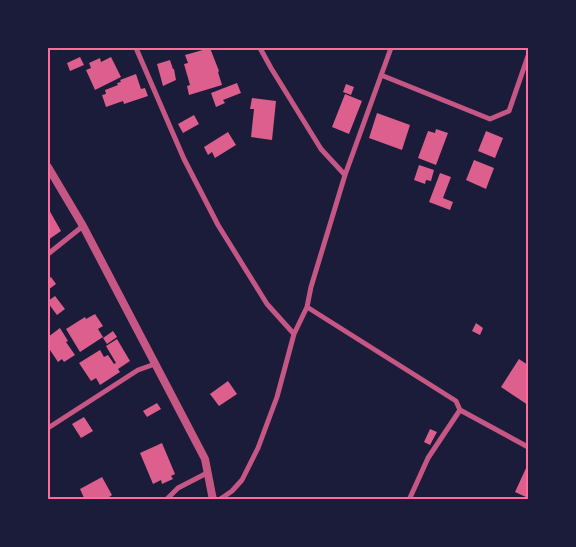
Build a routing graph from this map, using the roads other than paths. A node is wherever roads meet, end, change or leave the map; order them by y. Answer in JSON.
{"nodes":[{"id":1,"x":136,"y":48,"type":"edge"},
{"id":2,"x":260,"y":48,"type":"edge"},
{"id":3,"x":391,"y":48,"type":"edge"},
{"id":4,"x":528,"y":56,"type":"edge"},
{"id":5,"x":381,"y":75,"type":"junction"},
{"id":6,"x":48,"y":168,"type":"edge"},
{"id":7,"x":345,"y":175,"type":"junction"},
{"id":8,"x":83,"y":226,"type":"junction"},
{"id":9,"x":48,"y":254,"type":"edge"},
{"id":10,"x":307,"y":308,"type":"junction"},
{"id":11,"x":294,"y":334,"type":"junction"},
{"id":12,"x":155,"y":364,"type":"junction"},
{"id":13,"x":460,"y":410,"type":"junction"},
{"id":14,"x":48,"y":428,"type":"edge"},
{"id":15,"x":528,"y":447,"type":"edge"},
{"id":16,"x":207,"y":473,"type":"junction"},
{"id":17,"x":166,"y":500,"type":"edge"},
{"id":18,"x":214,"y":500,"type":"edge"},
{"id":19,"x":219,"y":500,"type":"edge"},
{"id":20,"x":409,"y":500,"type":"edge"}],
"edges":[{"from":1,"to":11,"type":"street"},
{"from":2,"to":7,"type":"street"},
{"from":3,"to":5,"type":"street"},
{"from":4,"to":5,"type":"street"},
{"from":5,"to":7,"type":"street"},
{"from":6,"to":8,"type":"street"},
{"from":7,"to":10,"type":"street"},
{"from":8,"to":9,"type":"street"},
{"from":8,"to":12,"type":"street"},
{"from":10,"to":11,"type":"street"},
{"from":10,"to":13,"type":"street"},
{"from":11,"to":19,"type":"street"},
{"from":12,"to":14,"type":"street"},
{"from":12,"to":16,"type":"street"},
{"from":13,"to":15,"type":"street"},
{"from":13,"to":20,"type":"street"},
{"from":16,"to":17,"type":"street"},
{"from":16,"to":18,"type":"street"}]}
